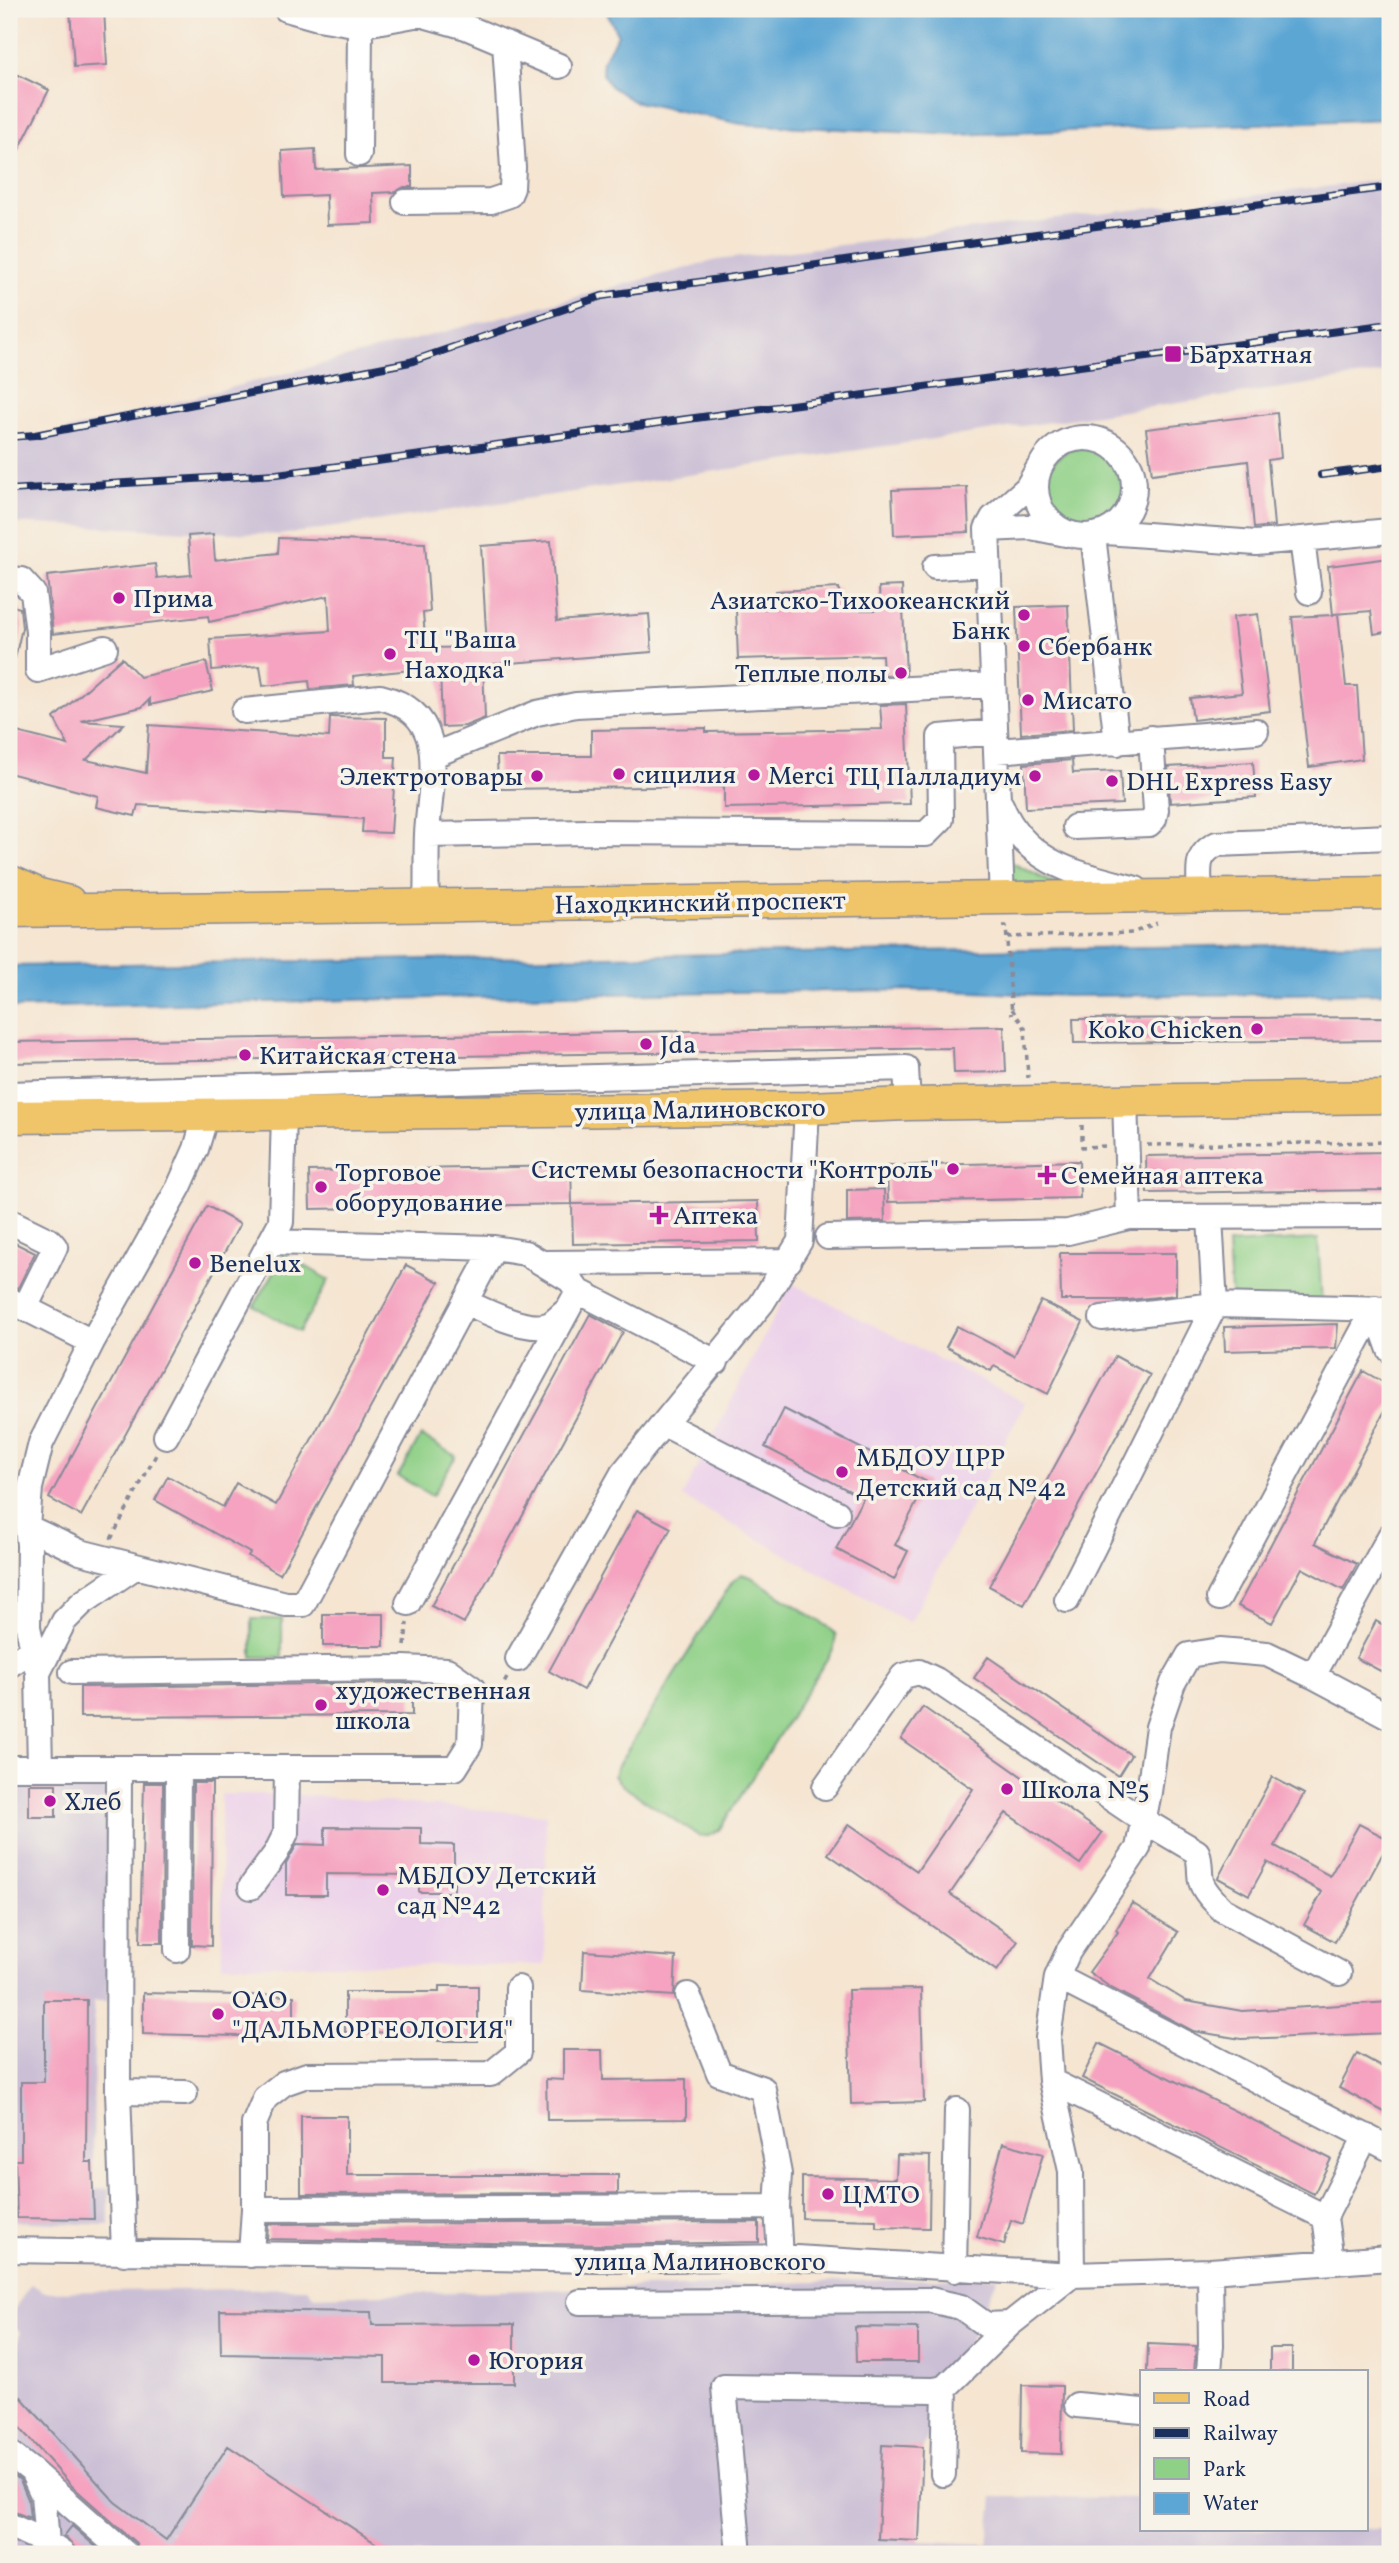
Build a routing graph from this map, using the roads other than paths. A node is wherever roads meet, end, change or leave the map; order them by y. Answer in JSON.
{"nodes":[{"id":1,"x":286,"y":9,"type":"edge"},
{"id":2,"x":360,"y":25,"type":"junction"},
{"id":3,"x":505,"y":43,"type":"junction"},
{"id":4,"x":559,"y":66,"type":"dead end"},
{"id":5,"x":359,"y":154,"type":"dead end"},
{"id":6,"x":404,"y":202,"type":"dead end"},
{"id":7,"x":1039,"y":469,"type":"junction"},
{"id":8,"x":987,"y":529,"type":"junction"},
{"id":9,"x":1390,"y":531,"type":"edge"},
{"id":10,"x":1090,"y":534,"type":"junction"},
{"id":11,"x":1302,"y":540,"type":"junction"},
{"id":12,"x":988,"y":565,"type":"junction"},
{"id":13,"x":935,"y":567,"type":"dead end"},
{"id":14,"x":9,"y":579,"type":"edge"},
{"id":15,"x":1309,"y":592,"type":"dead end"},
{"id":16,"x":105,"y":648,"type":"dead end"},
{"id":17,"x":993,"y":685,"type":"junction"},
{"id":18,"x":243,"y":711,"type":"dead end"},
{"id":19,"x":1256,"y":731,"type":"dead end"},
{"id":20,"x":1151,"y":738,"type":"junction"},
{"id":21,"x":995,"y":741,"type":"junction"},
{"id":22,"x":1117,"y":743,"type":"junction"},
{"id":23,"x":434,"y":755,"type":"junction"},
{"id":24,"x":998,"y":796,"type":"junction"},
{"id":25,"x":1076,"y":827,"type":"dead end"},
{"id":26,"x":427,"y":835,"type":"junction"},
{"id":27,"x":1390,"y":837,"type":"edge"},
{"id":28,"x":9,"y":881,"type":"edge"},
{"id":29,"x":1390,"y":893,"type":"edge"},
{"id":30,"x":1200,"y":896,"type":"junction"},
{"id":31,"x":1002,"y":899,"type":"junction"},
{"id":32,"x":426,"y":905,"type":"junction"},
{"id":33,"x":144,"y":909,"type":"junction"},
{"id":34,"x":1159,"y":909,"type":"junction"},
{"id":35,"x":9,"y":911,"type":"edge"},
{"id":36,"x":9,"y":1094,"type":"edge"},
{"id":37,"x":1390,"y":1097,"type":"edge"},
{"id":38,"x":1125,"y":1101,"type":"junction"},
{"id":39,"x":908,"y":1104,"type":"junction"},
{"id":40,"x":807,"y":1108,"type":"junction"},
{"id":41,"x":284,"y":1113,"type":"junction"},
{"id":42,"x":206,"y":1115,"type":"junction"},
{"id":43,"x":9,"y":1117,"type":"edge"},
{"id":44,"x":1390,"y":1216,"type":"edge"},
{"id":45,"x":1129,"y":1217,"type":"junction"},
{"id":46,"x":1210,"y":1218,"type":"junction"},
{"id":47,"x":9,"y":1221,"type":"edge"},
{"id":48,"x":828,"y":1237,"type":"dead end"},
{"id":49,"x":270,"y":1242,"type":"junction"},
{"id":50,"x":494,"y":1248,"type":"junction"},
{"id":51,"x":789,"y":1261,"type":"junction"},
{"id":52,"x":542,"y":1263,"type":"junction"},
{"id":53,"x":572,"y":1301,"type":"junction"},
{"id":54,"x":466,"y":1302,"type":"junction"},
{"id":55,"x":17,"y":1304,"type":"edge"},
{"id":56,"x":1214,"y":1305,"type":"junction"},
{"id":57,"x":1383,"y":1309,"type":"edge"},
{"id":58,"x":1102,"y":1318,"type":"dead end"},
{"id":59,"x":92,"y":1342,"type":"junction"},
{"id":60,"x":1390,"y":1350,"type":"edge"},
{"id":61,"x":716,"y":1362,"type":"junction"},
{"id":62,"x":664,"y":1423,"type":"junction"},
{"id":63,"x":166,"y":1436,"type":"road end"},
{"id":64,"x":837,"y":1513,"type":"dead end"},
{"id":65,"x":27,"y":1527,"type":"junction"},
{"id":66,"x":1390,"y":1536,"type":"edge"},
{"id":67,"x":135,"y":1567,"type":"junction"},
{"id":68,"x":1219,"y":1598,"type":"dead end"},
{"id":69,"x":1067,"y":1600,"type":"dead end"},
{"id":70,"x":408,"y":1603,"type":"road end"},
{"id":71,"x":26,"y":1644,"type":"edge"},
{"id":72,"x":518,"y":1659,"type":"dead end"},
{"id":73,"x":9,"y":1665,"type":"edge"},
{"id":74,"x":72,"y":1672,"type":"dead end"},
{"id":75,"x":1313,"y":1676,"type":"junction"},
{"id":76,"x":1390,"y":1717,"type":"edge"},
{"id":77,"x":9,"y":1768,"type":"edge"},
{"id":78,"x":40,"y":1768,"type":"junction"},
{"id":79,"x":177,"y":1768,"type":"junction"},
{"id":80,"x":287,"y":1768,"type":"junction"},
{"id":81,"x":119,"y":1769,"type":"junction"},
{"id":82,"x":825,"y":1787,"type":"dead end"},
{"id":83,"x":1143,"y":1820,"type":"junction"},
{"id":84,"x":251,"y":1887,"type":"dead end"},
{"id":85,"x":177,"y":1950,"type":"dead end"},
{"id":86,"x":1339,"y":1973,"type":"dead end"},
{"id":87,"x":1057,"y":1977,"type":"junction"},
{"id":88,"x":518,"y":1988,"type":"dead end"},
{"id":89,"x":688,"y":1996,"type":"dead end"},
{"id":90,"x":1051,"y":2081,"type":"junction"},
{"id":91,"x":118,"y":2092,"type":"junction"},
{"id":92,"x":185,"y":2093,"type":"dead end"},
{"id":93,"x":957,"y":2110,"type":"dead end"},
{"id":94,"x":1366,"y":2136,"type":"junction"},
{"id":95,"x":1390,"y":2149,"type":"edge"},
{"id":96,"x":777,"y":2207,"type":"junction"},
{"id":97,"x":254,"y":2209,"type":"junction"},
{"id":98,"x":1325,"y":2217,"type":"junction"},
{"id":99,"x":9,"y":2250,"type":"edge"},
{"id":100,"x":124,"y":2253,"type":"junction"},
{"id":101,"x":251,"y":2255,"type":"junction"},
{"id":102,"x":780,"y":2257,"type":"junction"},
{"id":103,"x":1390,"y":2258,"type":"edge"},
{"id":104,"x":1331,"y":2261,"type":"junction"},
{"id":105,"x":954,"y":2270,"type":"junction"},
{"id":106,"x":1210,"y":2271,"type":"junction"},
{"id":107,"x":1072,"y":2275,"type":"junction"},
{"id":108,"x":580,"y":2302,"type":"dead end"},
{"id":109,"x":1010,"y":2324,"type":"junction"},
{"id":110,"x":1209,"y":2370,"type":"edge"},
{"id":111,"x":945,"y":2388,"type":"junction"},
{"id":112,"x":1077,"y":2405,"type":"dead end"},
{"id":113,"x":1140,"y":2411,"type":"edge"},
{"id":114,"x":9,"y":2453,"type":"edge"},
{"id":115,"x":32,"y":2471,"type":"junction"},
{"id":116,"x":943,"y":2474,"type":"dead end"},
{"id":117,"x":9,"y":2525,"type":"edge"},
{"id":118,"x":55,"y":2549,"type":"edge"},
{"id":119,"x":126,"y":2554,"type":"edge"},
{"id":120,"x":739,"y":2554,"type":"edge"}],
"edges":[{"from":1,"to":2,"type":"street"},
{"from":2,"to":3,"type":"street"},
{"from":2,"to":5,"type":"street"},
{"from":3,"to":4,"type":"street"},
{"from":3,"to":6,"type":"street"},
{"from":7,"to":8,"type":"street"},
{"from":7,"to":10,"type":"street"},
{"from":7,"to":10,"type":"street"},
{"from":8,"to":10,"type":"street"},
{"from":8,"to":12,"type":"street"},
{"from":9,"to":11,"type":"street"},
{"from":10,"to":11,"type":"street"},
{"from":10,"to":22,"type":"street"},
{"from":11,"to":15,"type":"street"},
{"from":12,"to":13,"type":"street"},
{"from":12,"to":17,"type":"street"},
{"from":14,"to":16,"type":"street"},
{"from":17,"to":21,"type":"street"},
{"from":17,"to":23,"type":"street"},
{"from":18,"to":23,"type":"street"},
{"from":19,"to":20,"type":"street"},
{"from":20,"to":22,"type":"street"},
{"from":20,"to":25,"type":"street"},
{"from":21,"to":22,"type":"street"},
{"from":21,"to":24,"type":"street"},
{"from":21,"to":26,"type":"street"},
{"from":23,"to":26,"type":"street"},
{"from":24,"to":31,"type":"street"},
{"from":24,"to":34,"type":"street"},
{"from":26,"to":32,"type":"street"},
{"from":27,"to":30,"type":"street"},
{"from":28,"to":33,"type":"main road"},
{"from":29,"to":30,"type":"main road","name":"Находкинский проспект"},
{"from":30,"to":34,"type":"main road","name":"Находкинский проспект"},
{"from":31,"to":32,"type":"main road","name":"Находкинский проспект"},
{"from":31,"to":34,"type":"main road","name":"Находкинский проспект"},
{"from":32,"to":33,"type":"main road","name":"Находкинский проспект"},
{"from":33,"to":35,"type":"main road","name":"Находкинский проспект"},
{"from":36,"to":39,"type":"street"},
{"from":37,"to":38,"type":"main road","name":"улица Малиновского"},
{"from":38,"to":39,"type":"main road","name":"улица Малиновского"},
{"from":38,"to":45,"type":"street"},
{"from":39,"to":40,"type":"main road","name":"улица Малиновского"},
{"from":40,"to":41,"type":"main road","name":"улица Малиновского"},
{"from":40,"to":51,"type":"street"},
{"from":41,"to":42,"type":"main road","name":"улица Малиновского"},
{"from":41,"to":49,"type":"street"},
{"from":42,"to":43,"type":"main road","name":"улица Малиновского"},
{"from":42,"to":59,"type":"street"},
{"from":44,"to":46,"type":"street"},
{"from":45,"to":46,"type":"street"},
{"from":45,"to":48,"type":"street"},
{"from":46,"to":56,"type":"street"},
{"from":47,"to":55,"type":"street"},
{"from":49,"to":50,"type":"street"},
{"from":49,"to":63,"type":"street"},
{"from":50,"to":52,"type":"street"},
{"from":50,"to":54,"type":"street"},
{"from":51,"to":52,"type":"street"},
{"from":51,"to":61,"type":"street"},
{"from":52,"to":53,"type":"street"},
{"from":53,"to":54,"type":"street"},
{"from":53,"to":61,"type":"street"},
{"from":53,"to":70,"type":"street"},
{"from":54,"to":67,"type":"street"},
{"from":55,"to":59,"type":"street"},
{"from":56,"to":57,"type":"street"},
{"from":56,"to":58,"type":"street"},
{"from":56,"to":69,"type":"street"},
{"from":57,"to":60,"type":"street"},
{"from":57,"to":68,"type":"street"},
{"from":59,"to":65,"type":"street"},
{"from":61,"to":62,"type":"street"},
{"from":62,"to":64,"type":"street"},
{"from":62,"to":72,"type":"street"},
{"from":65,"to":67,"type":"street"},
{"from":65,"to":71,"type":"street"},
{"from":66,"to":75,"type":"street"},
{"from":67,"to":71,"type":"street"},
{"from":71,"to":73,"type":"street"},
{"from":71,"to":78,"type":"street"},
{"from":74,"to":80,"type":"street"},
{"from":75,"to":76,"type":"street"},
{"from":75,"to":83,"type":"street"},
{"from":77,"to":78,"type":"street"},
{"from":78,"to":81,"type":"street"},
{"from":79,"to":80,"type":"street"},
{"from":79,"to":81,"type":"street"},
{"from":79,"to":85,"type":"street"},
{"from":80,"to":84,"type":"street"},
{"from":81,"to":91,"type":"street"},
{"from":82,"to":83,"type":"street"},
{"from":83,"to":86,"type":"street"},
{"from":83,"to":87,"type":"street"},
{"from":87,"to":90,"type":"street"},
{"from":87,"to":94,"type":"street"},
{"from":88,"to":97,"type":"street"},
{"from":89,"to":96,"type":"street"},
{"from":90,"to":98,"type":"street"},
{"from":90,"to":107,"type":"street"},
{"from":91,"to":92,"type":"street"},
{"from":91,"to":100,"type":"street"},
{"from":93,"to":105,"type":"street"},
{"from":94,"to":95,"type":"street"},
{"from":94,"to":98,"type":"street"},
{"from":96,"to":97,"type":"street"},
{"from":96,"to":102,"type":"street"},
{"from":97,"to":101,"type":"street"},
{"from":98,"to":104,"type":"street"},
{"from":99,"to":100,"type":"street","name":"улица Малиновского"},
{"from":100,"to":101,"type":"street","name":"улица Малиновского"},
{"from":101,"to":102,"type":"street","name":"улица Малиновского"},
{"from":102,"to":105,"type":"street","name":"улица Малиновского"},
{"from":103,"to":104,"type":"street","name":"улица Малиновского"},
{"from":104,"to":106,"type":"street","name":"улица Малиновского"},
{"from":105,"to":107,"type":"street","name":"улица Малиновского"},
{"from":106,"to":107,"type":"street","name":"улица Малиновского"},
{"from":106,"to":110,"type":"street"},
{"from":107,"to":109,"type":"street"},
{"from":108,"to":109,"type":"street"},
{"from":109,"to":111,"type":"street"},
{"from":111,"to":116,"type":"street"},
{"from":111,"to":120,"type":"street"},
{"from":112,"to":113,"type":"street"},
{"from":114,"to":115,"type":"street"},
{"from":115,"to":118,"type":"street"},
{"from":115,"to":119,"type":"street"},
{"from":117,"to":118,"type":"street"}]}
